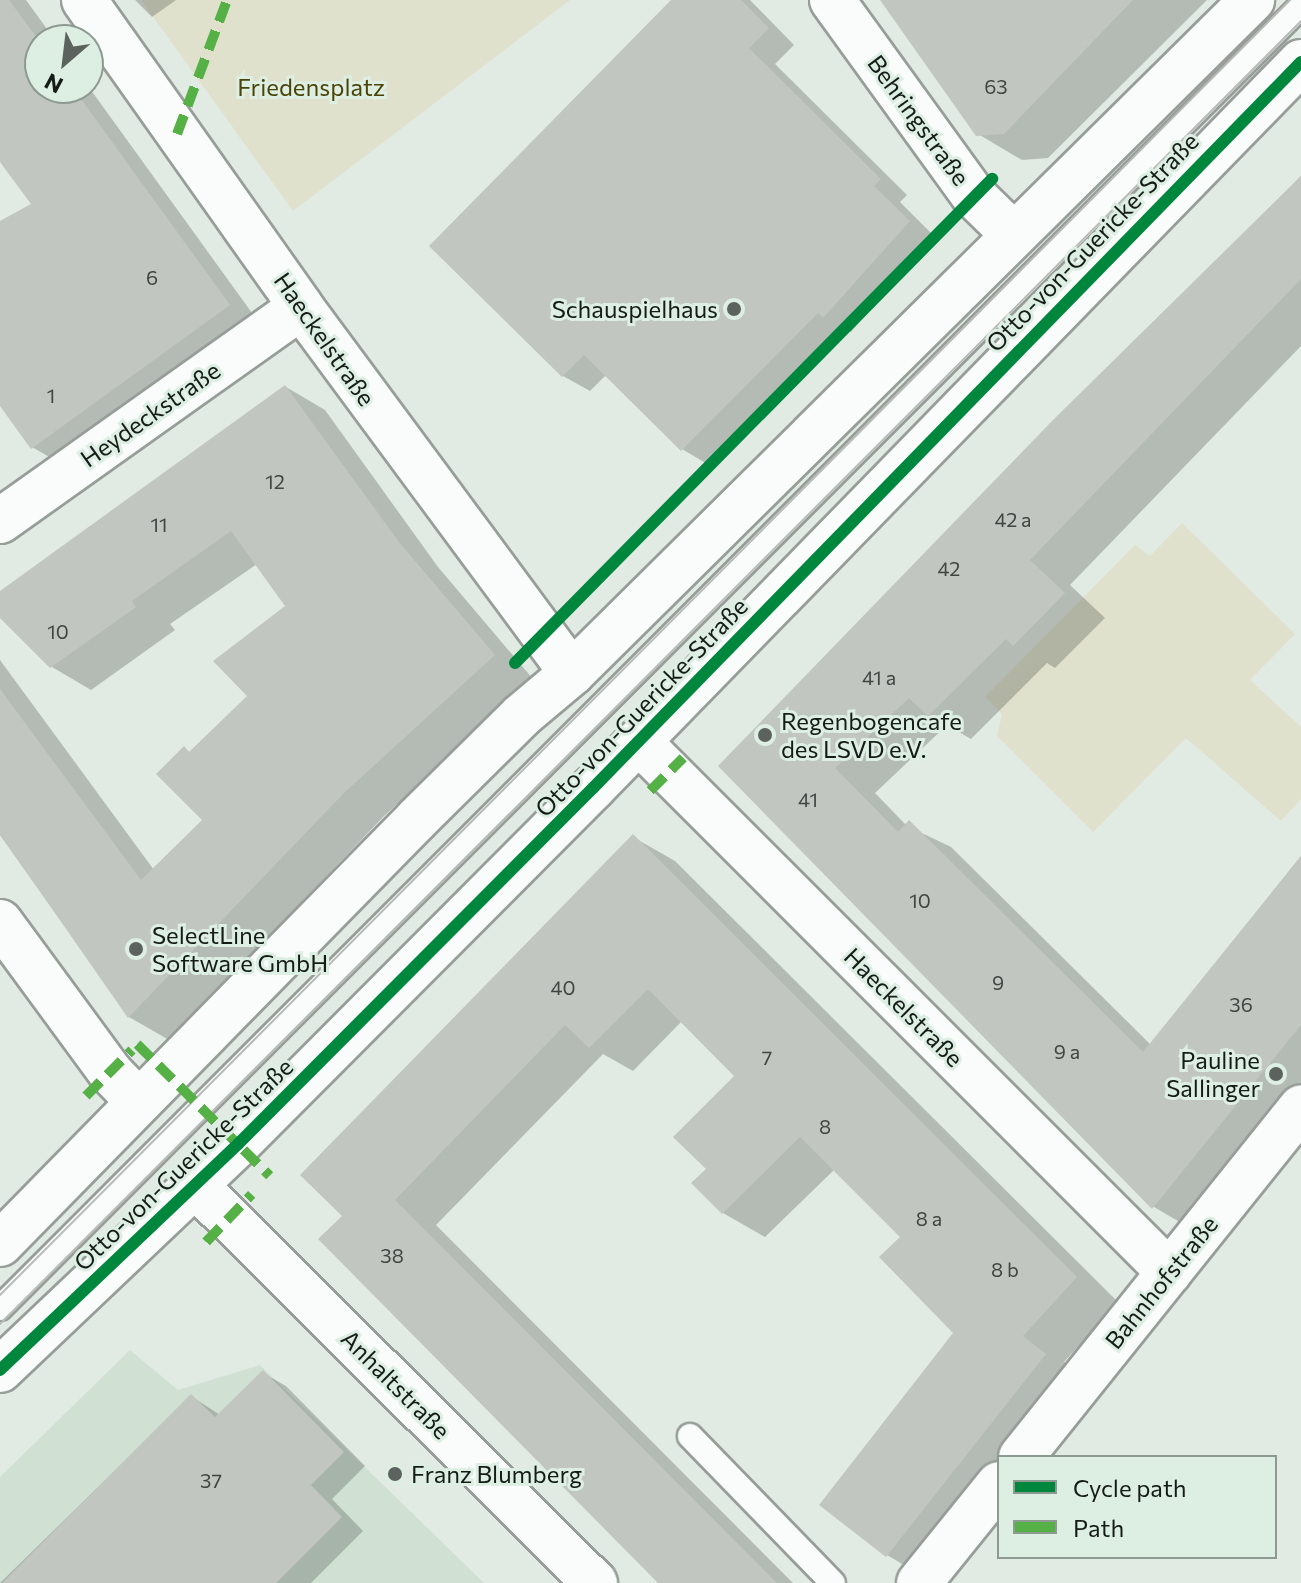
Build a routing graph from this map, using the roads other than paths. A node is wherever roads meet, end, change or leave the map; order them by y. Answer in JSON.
{"nodes":[{"id":1,"x":84,"y":0,"type":"edge"},
{"id":2,"x":832,"y":0,"type":"edge"},
{"id":3,"x":1252,"y":0,"type":"edge"},
{"id":4,"x":1301,"y":6,"type":"edge"},
{"id":5,"x":1301,"y":62,"type":"edge"},
{"id":6,"x":1013,"y":234,"type":"junction"},
{"id":7,"x":301,"y":307,"type":"junction"},
{"id":8,"x":0,"y":521,"type":"edge"},
{"id":9,"x":572,"y":673,"type":"junction"},
{"id":10,"x":639,"y":742,"type":"junction"},
{"id":11,"x":0,"y":922,"type":"edge"},
{"id":12,"x":138,"y":1101,"type":"junction"},
{"id":13,"x":1301,"y":1107,"type":"edge"},
{"id":14,"x":196,"y":1186,"type":"junction"},
{"id":15,"x":0,"y":1244,"type":"edge"},
{"id":16,"x":1169,"y":1272,"type":"junction"},
{"id":17,"x":0,"y":1308,"type":"edge"},
{"id":18,"x":0,"y":1370,"type":"edge"},
{"id":19,"x":690,"y":1436,"type":"dead end"},
{"id":20,"x":1023,"y":1455,"type":"edge"},
{"id":21,"x":997,"y":1486,"type":"edge"},
{"id":22,"x":595,"y":1583,"type":"edge"},
{"id":23,"x":833,"y":1583,"type":"edge"},
{"id":24,"x":919,"y":1583,"type":"edge"}],
"edges":[{"from":1,"to":7,"type":"street","name":"Haeckelstraße"},
{"from":2,"to":6,"type":"street","name":"Behringstraße"},
{"from":3,"to":6,"type":"street"},
{"from":4,"to":17,"type":"lane"},
{"from":5,"to":10,"type":"street","name":"Otto-von-Guericke-Straße"},
{"from":6,"to":9,"type":"street"},
{"from":7,"to":8,"type":"street","name":"Heydeckstraße"},
{"from":7,"to":9,"type":"street","name":"Haeckelstraße"},
{"from":9,"to":12,"type":"street"},
{"from":10,"to":14,"type":"street","name":"Otto-von-Guericke-Straße"},
{"from":10,"to":16,"type":"street","name":"Haeckelstraße"},
{"from":11,"to":12,"type":"street"},
{"from":12,"to":15,"type":"street"},
{"from":13,"to":16,"type":"street","name":"Bahnhofstraße"},
{"from":14,"to":18,"type":"street","name":"Otto-von-Guericke-Straße"},
{"from":14,"to":22,"type":"street","name":"Anhaltstraße"},
{"from":16,"to":20,"type":"street","name":"Bahnhofstraße"},
{"from":19,"to":23,"type":"lane"},
{"from":21,"to":24,"type":"street"}]}
